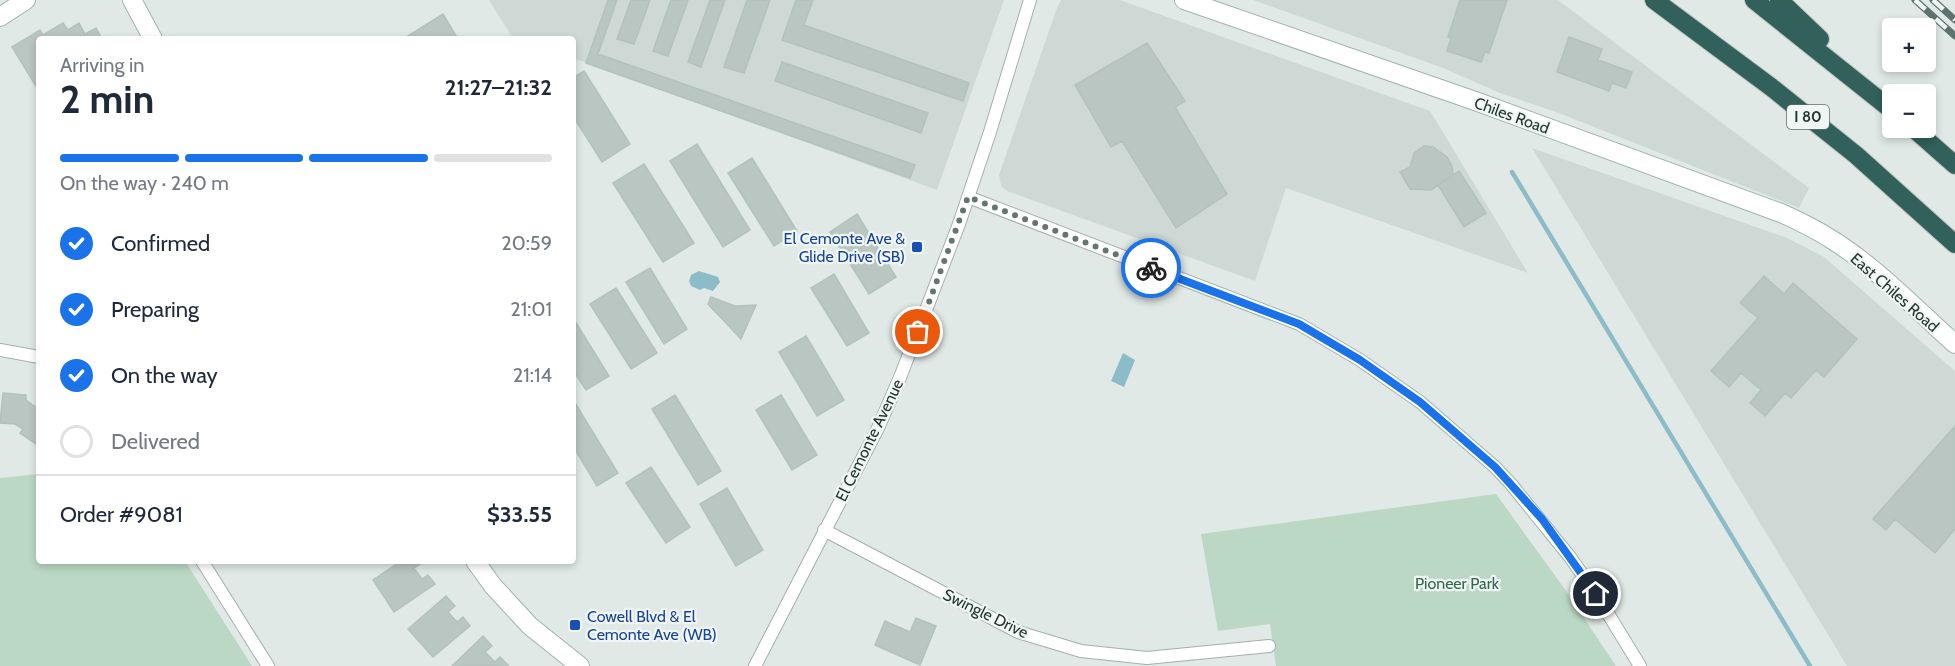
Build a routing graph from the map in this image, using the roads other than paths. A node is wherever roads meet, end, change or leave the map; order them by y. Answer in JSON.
{"nodes":[{"id":1,"x":26,"y":0,"type":"edge"},
{"id":2,"x":132,"y":0,"type":"edge"},
{"id":3,"x":1030,"y":0,"type":"edge"},
{"id":4,"x":1184,"y":0,"type":"edge"},
{"id":5,"x":1654,"y":0,"type":"edge"},
{"id":6,"x":1754,"y":0,"type":"edge"},
{"id":7,"x":1779,"y":0,"type":"edge"},
{"id":8,"x":0,"y":17,"type":"edge"},
{"id":9,"x":151,"y":36,"type":"edge"},
{"id":10,"x":1882,"y":99,"type":"edge"},
{"id":11,"x":1882,"y":101,"type":"edge"},
{"id":12,"x":1924,"y":138,"type":"edge"},
{"id":13,"x":1955,"y":165,"type":"edge"},
{"id":14,"x":968,"y":197,"type":"junction"},
{"id":15,"x":1835,"y":242,"type":"joint"},
{"id":16,"x":1955,"y":244,"type":"edge"},
{"id":17,"x":1955,"y":344,"type":"edge"},
{"id":18,"x":0,"y":350,"type":"edge"},
{"id":19,"x":36,"y":356,"type":"edge"},
{"id":20,"x":824,"y":530,"type":"junction"},
{"id":21,"x":204,"y":564,"type":"edge"},
{"id":22,"x":477,"y":564,"type":"edge"},
{"id":23,"x":1269,"y":646,"type":"dead end"},
{"id":24,"x":1147,"y":662,"type":"edge"},
{"id":25,"x":268,"y":666,"type":"edge"},
{"id":26,"x":580,"y":666,"type":"edge"},
{"id":27,"x":755,"y":666,"type":"edge"},
{"id":28,"x":1640,"y":666,"type":"edge"}],
"edges":[{"from":1,"to":8,"type":"street"},
{"from":2,"to":9,"type":"street"},
{"from":3,"to":14,"type":"street","name":"El Cemonte Avenue"},
{"from":4,"to":15,"type":"street","name":"Chiles Road"},
{"from":5,"to":16,"type":"highway","number":"I 80"},
{"from":6,"to":11,"type":"highway"},
{"from":7,"to":10,"type":"highway"},
{"from":12,"to":13,"type":"highway"},
{"from":14,"to":20,"type":"street","name":"El Cemonte Avenue"},
{"from":14,"to":28,"type":"street"},
{"from":15,"to":17,"type":"street","name":"East Chiles Road"},
{"from":18,"to":19,"type":"street"},
{"from":20,"to":24,"type":"street","name":"Swingle Drive"},
{"from":20,"to":27,"type":"street","name":"El Cemonte Avenue"},
{"from":21,"to":25,"type":"street"},
{"from":22,"to":26,"type":"street"},
{"from":23,"to":24,"type":"street","name":"Swingle Drive"}]}
